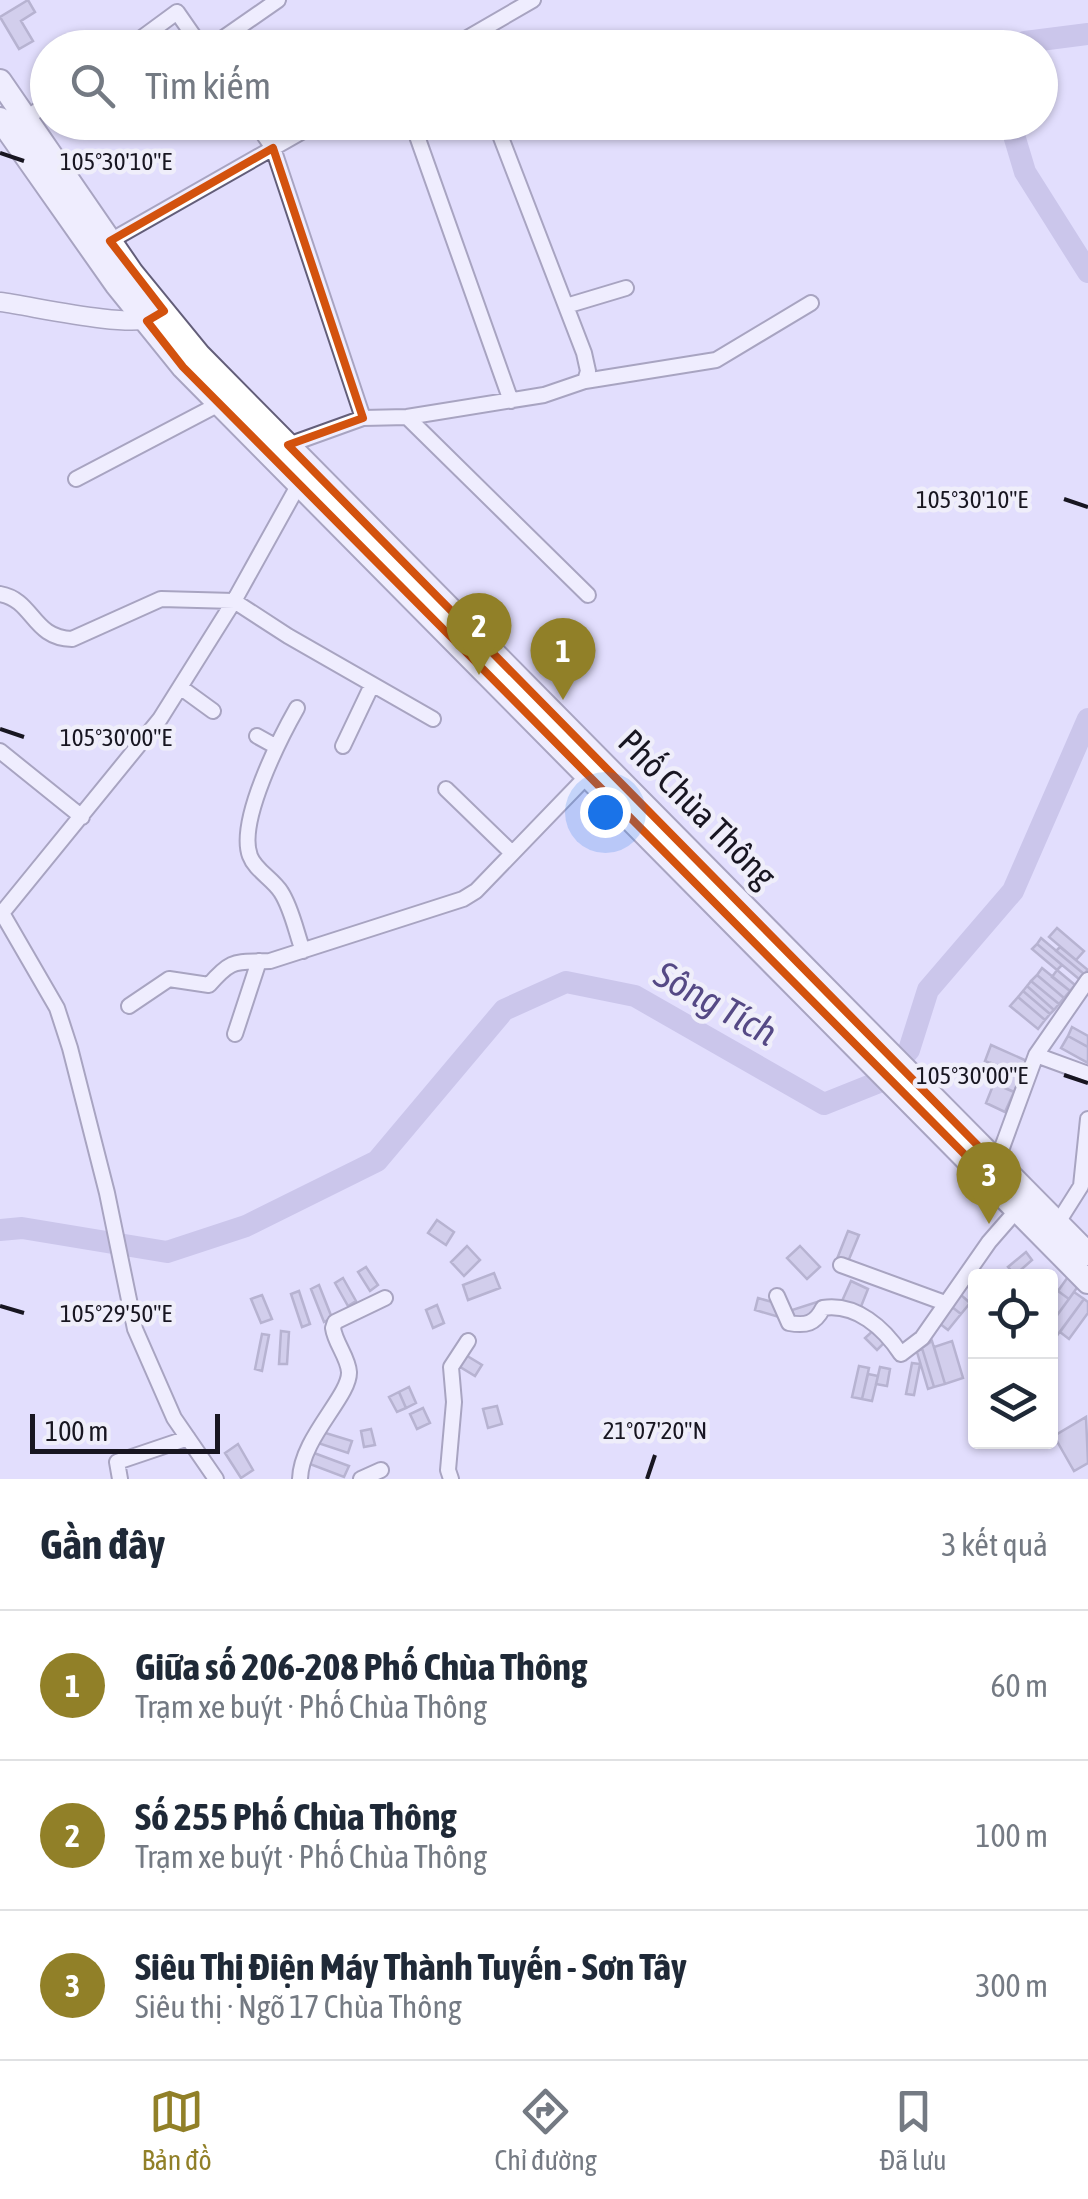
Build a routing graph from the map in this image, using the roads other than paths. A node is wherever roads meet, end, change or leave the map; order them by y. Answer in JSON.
{"nodes":[{"id":1,"x":278,"y":0,"type":"edge"},
{"id":2,"x":534,"y":0,"type":"edge"},
{"id":3,"x":152,"y":30,"type":"edge"},
{"id":4,"x":192,"y":30,"type":"edge"},
{"id":5,"x":233,"y":30,"type":"edge"},
{"id":6,"x":485,"y":30,"type":"edge"},
{"id":7,"x":0,"y":81,"type":"edge"},
{"id":8,"x":30,"y":116,"type":"edge"},
{"id":9,"x":0,"y":119,"type":"edge"},
{"id":10,"x":24,"y":120,"type":"junction"},
{"id":11,"x":30,"y":128,"type":"edge"},
{"id":12,"x":38,"y":140,"type":"edge"},
{"id":13,"x":267,"y":140,"type":"edge"},
{"id":14,"x":287,"y":140,"type":"edge"},
{"id":15,"x":418,"y":140,"type":"edge"},
{"id":16,"x":502,"y":140,"type":"edge"},
{"id":17,"x":273,"y":148,"type":"junction"},
{"id":18,"x":110,"y":241,"type":"junction"},
{"id":19,"x":626,"y":288,"type":"dead end"},
{"id":20,"x":0,"y":302,"type":"edge"},
{"id":21,"x":811,"y":303,"type":"dead end"},
{"id":22,"x":566,"y":306,"type":"junction"},
{"id":23,"x":156,"y":316,"type":"junction"},
{"id":24,"x":585,"y":381,"type":"junction"},
{"id":25,"x":512,"y":401,"type":"junction"},
{"id":26,"x":220,"y":404,"type":"junction"},
{"id":27,"x":408,"y":417,"type":"junction"},
{"id":28,"x":363,"y":418,"type":"junction"},
{"id":29,"x":288,"y":445,"type":"junction"},
{"id":30,"x":76,"y":480,"type":"dead end"},
{"id":31,"x":299,"y":484,"type":"junction"},
{"id":32,"x":0,"y":594,"type":"edge"},
{"id":33,"x":588,"y":595,"type":"dead end"},
{"id":34,"x":234,"y":602,"type":"junction"},
{"id":35,"x":372,"y":685,"type":"junction"},
{"id":36,"x":180,"y":687,"type":"junction"},
{"id":37,"x":297,"y":708,"type":"dead end"},
{"id":38,"x":213,"y":711,"type":"dead end"},
{"id":39,"x":433,"y":719,"type":"dead end"},
{"id":40,"x":257,"y":736,"type":"dead end"},
{"id":41,"x":276,"y":746,"type":"junction"},
{"id":42,"x":343,"y":746,"type":"dead end"},
{"id":43,"x":0,"y":751,"type":"edge"},
{"id":44,"x":588,"y":774,"type":"junction"},
{"id":45,"x":446,"y":789,"type":"dead end"},
{"id":46,"x":82,"y":817,"type":"junction"},
{"id":47,"x":512,"y":853,"type":"junction"},
{"id":48,"x":2,"y":911,"type":"edge"},
{"id":49,"x":303,"y":951,"type":"junction"},
{"id":50,"x":258,"y":961,"type":"junction"},
{"id":51,"x":790,"y":964,"type":"junction"},
{"id":52,"x":1088,"y":980,"type":"edge"},
{"id":53,"x":130,"y":1006,"type":"dead end"},
{"id":54,"x":235,"y":1034,"type":"dead end"},
{"id":55,"x":1036,"y":1055,"type":"junction"},
{"id":56,"x":1088,"y":1074,"type":"edge"},
{"id":57,"x":1088,"y":1119,"type":"edge"},
{"id":58,"x":991,"y":1170,"type":"junction"},
{"id":59,"x":1016,"y":1211,"type":"junction"},
{"id":60,"x":1057,"y":1224,"type":"junction"},
{"id":61,"x":1088,"y":1254,"type":"edge"},
{"id":62,"x":841,"y":1265,"type":"dead end"},
{"id":63,"x":1088,"y":1282,"type":"edge"},
{"id":64,"x":776,"y":1296,"type":"dead end"},
{"id":65,"x":385,"y":1298,"type":"dead end"},
{"id":66,"x":945,"y":1303,"type":"junction"},
{"id":67,"x":468,"y":1341,"type":"dead end"},
{"id":68,"x":188,"y":1438,"type":"junction"},
{"id":69,"x":381,"y":1470,"type":"dead end"},
{"id":70,"x":450,"y":1474,"type":"edge"},
{"id":71,"x":120,"y":1479,"type":"edge"},
{"id":72,"x":216,"y":1479,"type":"edge"},
{"id":73,"x":300,"y":1479,"type":"edge"},
{"id":74,"x":361,"y":1479,"type":"edge"}],
"edges":[{"from":1,"to":5,"type":"street"},
{"from":2,"to":6,"type":"street"},
{"from":3,"to":4,"type":"street"},
{"from":7,"to":10,"type":"highway","name":"Phố Chùa Thông"},
{"from":8,"to":10,"type":"street"},
{"from":9,"to":23,"type":"highway","name":"Phố Chùa Thông"},
{"from":10,"to":11,"type":"highway","name":"Phố Chùa Thông"},
{"from":12,"to":18,"type":"highway","name":"Phố Chùa Thông"},
{"from":13,"to":17,"type":"street"},
{"from":14,"to":17,"type":"street"},
{"from":15,"to":25,"type":"street"},
{"from":16,"to":22,"type":"street"},
{"from":17,"to":18,"type":"street"},
{"from":17,"to":28,"type":"street"},
{"from":18,"to":23,"type":"highway","name":"Phố Chùa Thông"},
{"from":19,"to":22,"type":"street"},
{"from":20,"to":23,"type":"street"},
{"from":21,"to":24,"type":"street"},
{"from":22,"to":24,"type":"street"},
{"from":23,"to":26,"type":"highway","name":"Phố Chùa Thông"},
{"from":23,"to":29,"type":"highway","name":"Phố Chùa Thông"},
{"from":24,"to":25,"type":"street"},
{"from":25,"to":27,"type":"street"},
{"from":26,"to":30,"type":"street"},
{"from":26,"to":31,"type":"highway","name":"Phố Chùa Thông"},
{"from":27,"to":28,"type":"street"},
{"from":27,"to":33,"type":"street"},
{"from":28,"to":29,"type":"street"},
{"from":29,"to":51,"type":"highway","name":"Phố Chùa Thông"},
{"from":31,"to":34,"type":"street"},
{"from":31,"to":44,"type":"highway","name":"Phố Chùa Thông"},
{"from":32,"to":34,"type":"street"},
{"from":34,"to":35,"type":"street"},
{"from":34,"to":36,"type":"street"},
{"from":35,"to":39,"type":"street"},
{"from":35,"to":42,"type":"street"},
{"from":36,"to":38,"type":"street"},
{"from":36,"to":46,"type":"street"},
{"from":37,"to":41,"type":"street"},
{"from":40,"to":41,"type":"street"},
{"from":41,"to":49,"type":"street"},
{"from":43,"to":46,"type":"street"},
{"from":44,"to":47,"type":"street"},
{"from":44,"to":51,"type":"highway","name":"Phố Chùa Thông"},
{"from":45,"to":47,"type":"street"},
{"from":46,"to":48,"type":"street"},
{"from":47,"to":49,"type":"street"},
{"from":48,"to":68,"type":"street"},
{"from":49,"to":50,"type":"street"},
{"from":50,"to":53,"type":"street"},
{"from":50,"to":54,"type":"street"},
{"from":51,"to":58,"type":"highway","name":"Phố Chùa Thông"},
{"from":52,"to":55,"type":"street"},
{"from":55,"to":56,"type":"street"},
{"from":55,"to":58,"type":"street"},
{"from":57,"to":60,"type":"street"},
{"from":58,"to":59,"type":"highway","name":"Phố Chùa Thông"},
{"from":58,"to":60,"type":"highway","name":"Phố Chùa Thông"},
{"from":59,"to":63,"type":"highway","name":"Phố Chùa Thông"},
{"from":59,"to":66,"type":"street"},
{"from":60,"to":61,"type":"highway","name":"Phố Chùa Thông"},
{"from":62,"to":66,"type":"street"},
{"from":64,"to":66,"type":"street"},
{"from":65,"to":73,"type":"street"},
{"from":67,"to":70,"type":"street"},
{"from":68,"to":71,"type":"street"},
{"from":68,"to":72,"type":"street"},
{"from":69,"to":74,"type":"street"}]}
